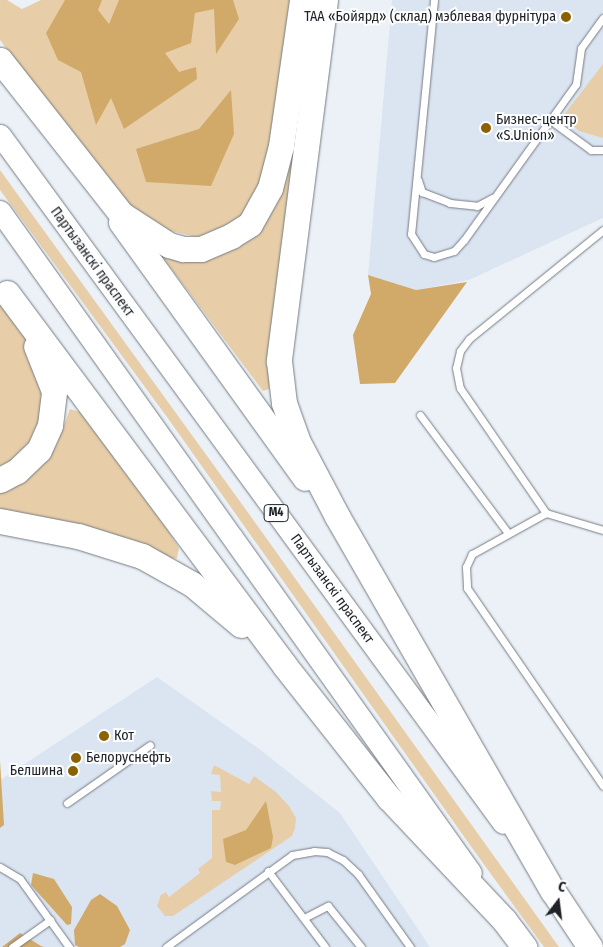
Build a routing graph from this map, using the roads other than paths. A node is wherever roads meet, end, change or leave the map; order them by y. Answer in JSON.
{"nodes":[{"id":1,"x":302,"y":0,"type":"edge"},
{"id":2,"x":326,"y":0,"type":"edge"},
{"id":3,"x":434,"y":0,"type":"edge"},
{"id":4,"x":603,"y":18,"type":"edge"},
{"id":5,"x":0,"y":60,"type":"edge"},
{"id":6,"x":550,"y":120,"type":"junction"},
{"id":7,"x":53,"y":130,"type":"junction"},
{"id":8,"x":0,"y":135,"type":"edge"},
{"id":9,"x":603,"y":150,"type":"edge"},
{"id":10,"x":417,"y":176,"type":"junction"},
{"id":11,"x":492,"y":198,"type":"junction"},
{"id":12,"x":0,"y":211,"type":"edge"},
{"id":13,"x":603,"y":230,"type":"edge"},
{"id":14,"x":4,"y":288,"type":"edge"},
{"id":15,"x":420,"y":415,"type":"dead end"},
{"id":16,"x":0,"y":480,"type":"edge"},
{"id":17,"x":546,"y":513,"type":"junction"},
{"id":18,"x":337,"y":516,"type":"junction"},
{"id":19,"x":0,"y":521,"type":"edge"},
{"id":20,"x":603,"y":530,"type":"edge"},
{"id":21,"x":508,"y":533,"type":"junction"},
{"id":22,"x":285,"y":666,"type":"junction"},
{"id":23,"x":150,"y":744,"type":"dead end"},
{"id":24,"x":603,"y":786,"type":"edge"},
{"id":25,"x":67,"y":803,"type":"dead end"},
{"id":26,"x":0,"y":866,"type":"edge"},
{"id":27,"x":268,"y":871,"type":"junction"},
{"id":28,"x":553,"y":892,"type":"junction"},
{"id":29,"x":304,"y":918,"type":"junction"},
{"id":30,"x":50,"y":920,"type":"junction"},
{"id":31,"x":504,"y":920,"type":"junction"},
{"id":32,"x":12,"y":947,"type":"edge"},
{"id":33,"x":69,"y":947,"type":"edge"},
{"id":34,"x":166,"y":947,"type":"edge"},
{"id":35,"x":325,"y":947,"type":"edge"},
{"id":36,"x":361,"y":947,"type":"edge"},
{"id":37,"x":410,"y":947,"type":"edge"},
{"id":38,"x":524,"y":947,"type":"edge"},
{"id":39,"x":590,"y":947,"type":"edge"}],
"edges":[{"from":1,"to":7,"type":"highway"},
{"from":2,"to":18,"type":"highway"},
{"from":3,"to":10,"type":"lane"},
{"from":4,"to":6,"type":"lane"},
{"from":5,"to":7,"type":"highway"},
{"from":6,"to":9,"type":"lane"},
{"from":6,"to":11,"type":"lane"},
{"from":7,"to":18,"type":"highway"},
{"from":8,"to":28,"type":"main road","name":"Партызанскі праспект","number":"М4"},
{"from":10,"to":11,"type":"lane"},
{"from":10,"to":11,"type":"lane"},
{"from":12,"to":31,"type":"main road"},
{"from":13,"to":17,"type":"lane"},
{"from":14,"to":16,"type":"highway"},
{"from":14,"to":22,"type":"highway"},
{"from":15,"to":21,"type":"lane"},
{"from":17,"to":20,"type":"lane"},
{"from":17,"to":21,"type":"lane"},
{"from":18,"to":28,"type":"highway"},
{"from":19,"to":22,"type":"highway"},
{"from":21,"to":24,"type":"lane"},
{"from":22,"to":31,"type":"highway"},
{"from":23,"to":25,"type":"lane"},
{"from":26,"to":30,"type":"lane"},
{"from":27,"to":29,"type":"lane"},
{"from":27,"to":34,"type":"lane"},
{"from":27,"to":37,"type":"lane"},
{"from":28,"to":39,"type":"highway","name":"Партызанскі праспект","number":"М4"},
{"from":29,"to":35,"type":"lane"},
{"from":29,"to":36,"type":"lane"},
{"from":30,"to":32,"type":"lane"},
{"from":30,"to":33,"type":"lane"},
{"from":31,"to":38,"type":"highway"}]}
